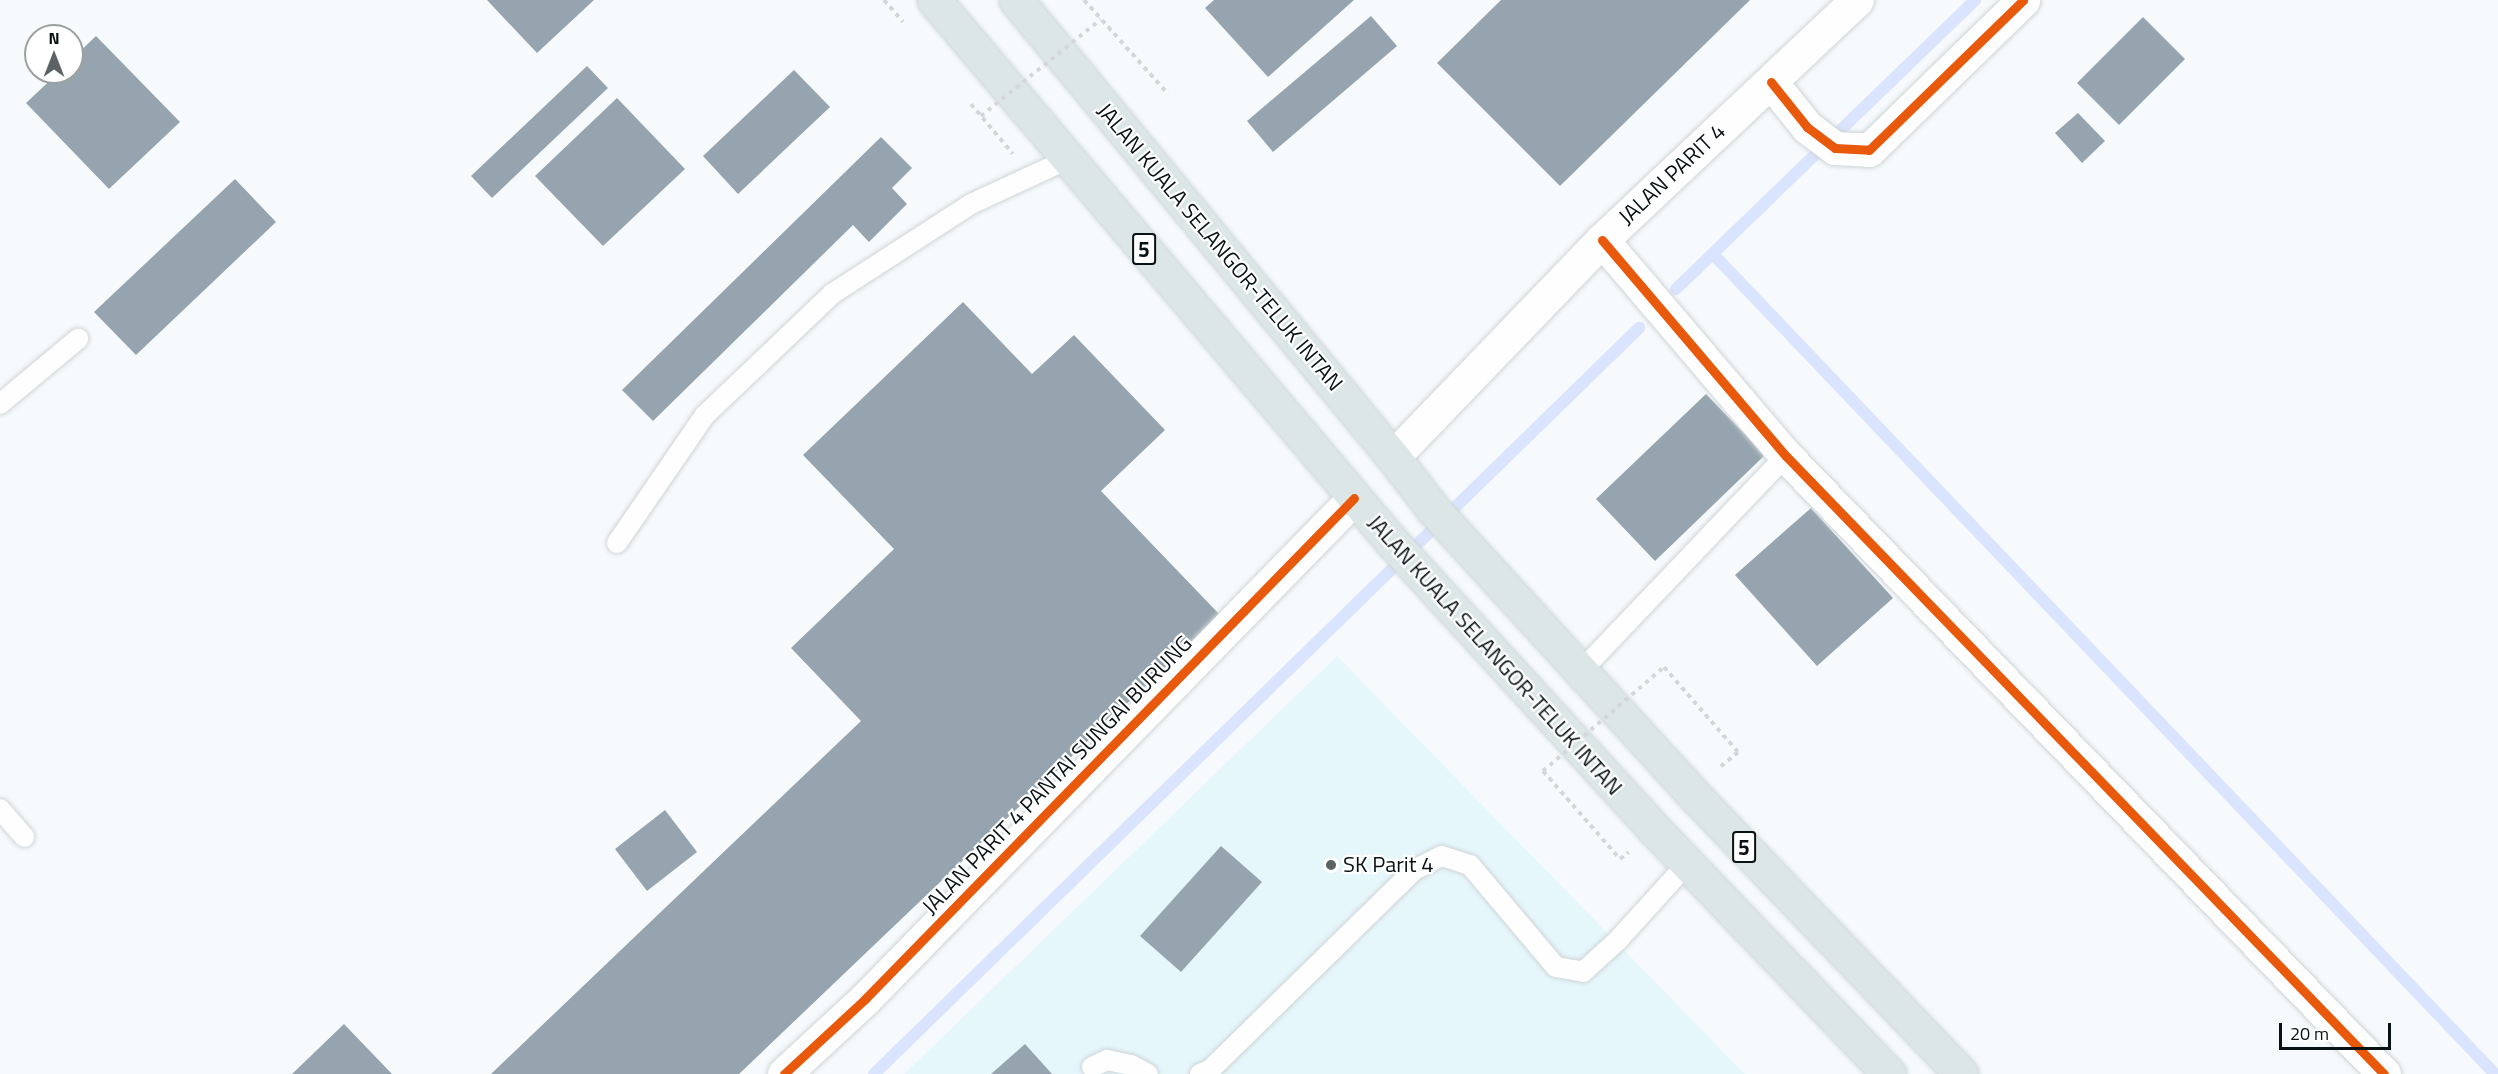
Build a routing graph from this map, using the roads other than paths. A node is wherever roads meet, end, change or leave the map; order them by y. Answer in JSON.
{"nodes":[{"id":1,"x":934,"y":0,"type":"edge"},
{"id":2,"x":1016,"y":0,"type":"edge"},
{"id":3,"x":1857,"y":0,"type":"edge"},
{"id":4,"x":2023,"y":0,"type":"edge"},
{"id":5,"x":1771,"y":82,"type":"junction"},
{"id":6,"x":1068,"y":159,"type":"junction"},
{"id":7,"x":1602,"y":240,"type":"junction"},
{"id":8,"x":78,"y":339,"type":"dead end"},
{"id":9,"x":0,"y":404,"type":"edge"},
{"id":10,"x":1785,"y":456,"type":"junction"},
{"id":11,"x":1393,"y":457,"type":"junction"},
{"id":12,"x":1354,"y":498,"type":"junction"},
{"id":13,"x":617,"y":543,"type":"dead end"},
{"id":14,"x":1581,"y":671,"type":"junction"},
{"id":15,"x":0,"y":808,"type":"edge"},
{"id":16,"x":24,"y":837,"type":"dead end"},
{"id":17,"x":1687,"y":864,"type":"junction"},
{"id":18,"x":1092,"y":1067,"type":"dead end"},
{"id":19,"x":784,"y":1074,"type":"edge"},
{"id":20,"x":1148,"y":1074,"type":"edge"},
{"id":21,"x":1200,"y":1074,"type":"edge"},
{"id":22,"x":1889,"y":1074,"type":"edge"},
{"id":23,"x":1961,"y":1074,"type":"edge"},
{"id":24,"x":2384,"y":1074,"type":"edge"}],
"edges":[{"from":1,"to":6,"type":"highway","name":"JALAN KUALA SELANGOR-TELUK INTAN","number":"5"},
{"from":2,"to":11,"type":"highway","name":"JALAN KUALA SELANGOR-TELUK INTAN","number":"5"},
{"from":3,"to":5,"type":"street","name":"JALAN PARIT 4"},
{"from":4,"to":5,"type":"street"},
{"from":5,"to":7,"type":"street","name":"JALAN PARIT 4"},
{"from":6,"to":12,"type":"highway","name":"JALAN KUALA SELANGOR-TELUK INTAN","number":"5"},
{"from":6,"to":13,"type":"lane"},
{"from":7,"to":10,"type":"street"},
{"from":7,"to":11,"type":"street","name":"JALAN PARIT 4"},
{"from":8,"to":9,"type":"lane"},
{"from":10,"to":14,"type":"lane"},
{"from":10,"to":24,"type":"street"},
{"from":11,"to":14,"type":"highway","name":"JALAN KUALA SELANGOR-TELUK INTAN","number":"5"},
{"from":12,"to":17,"type":"highway","name":"JALAN KUALA SELANGOR-TELUK INTAN","number":"5"},
{"from":12,"to":19,"type":"street","name":"JALAN PARIT 4 PANTAI SUNGAI BURUNG"},
{"from":14,"to":23,"type":"highway","name":"JALAN KUALA SELANGOR-TELUK INTAN","number":"5"},
{"from":15,"to":16,"type":"lane"},
{"from":17,"to":21,"type":"lane"},
{"from":17,"to":22,"type":"highway","name":"JALAN KUALA SELANGOR-TELUK INTAN","number":"5"},
{"from":18,"to":20,"type":"lane"}]}
